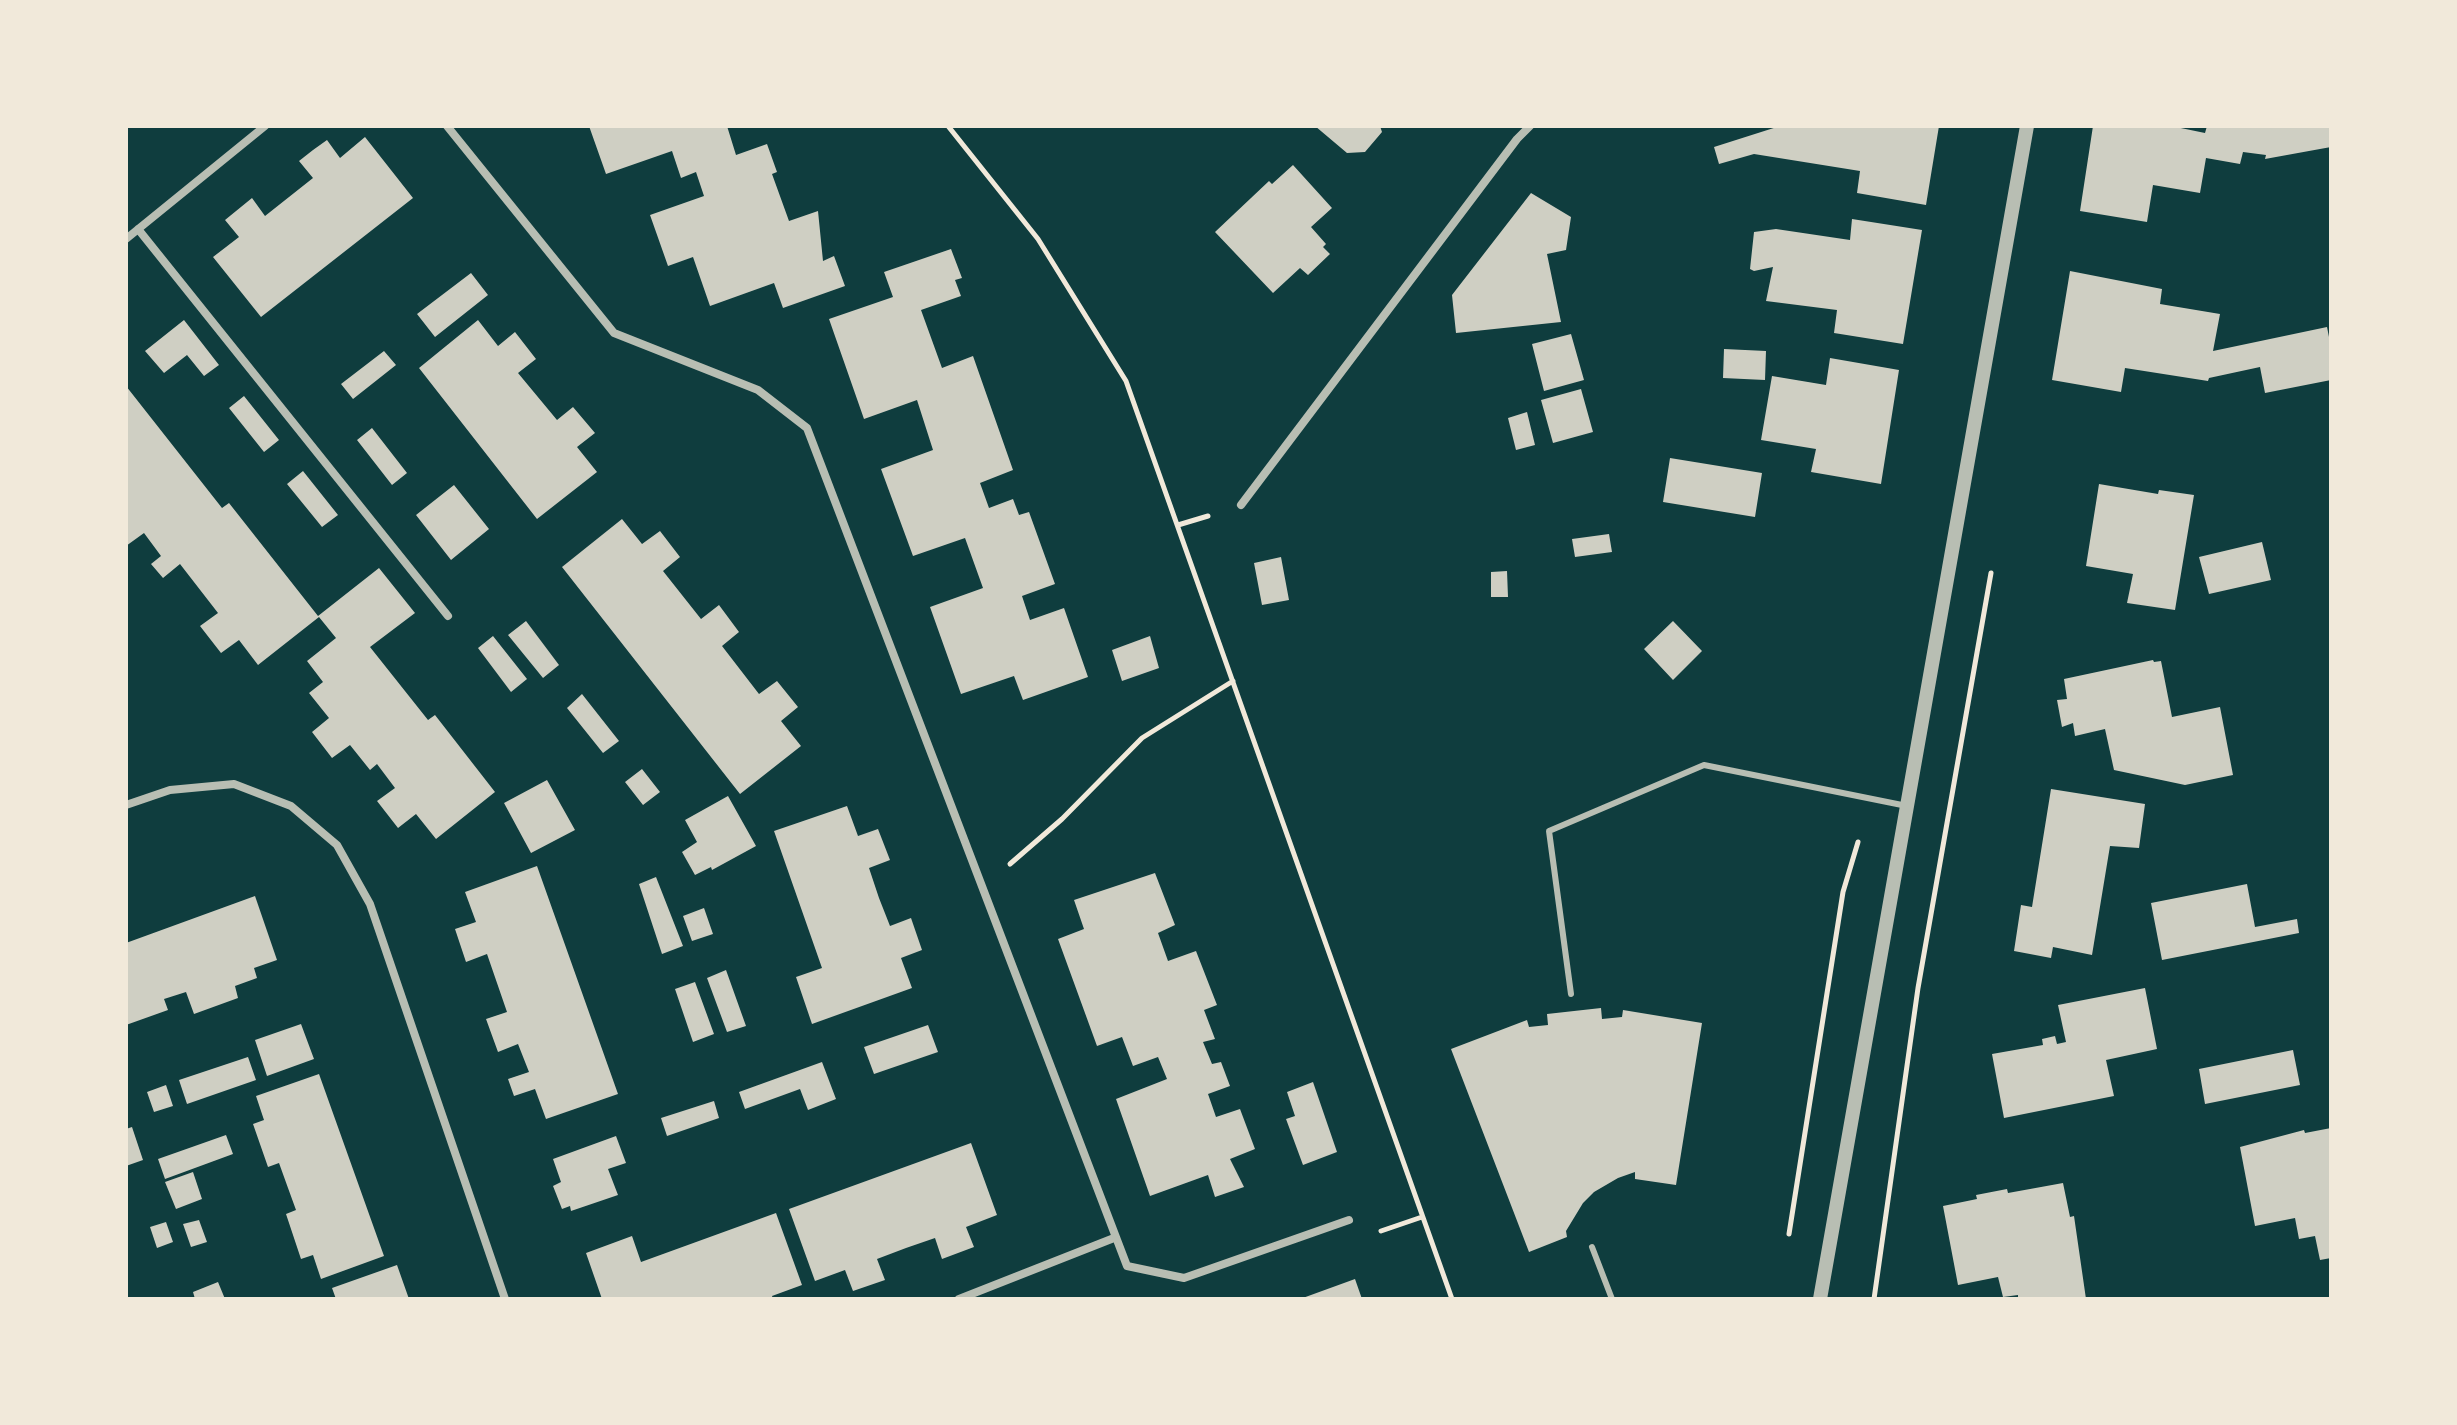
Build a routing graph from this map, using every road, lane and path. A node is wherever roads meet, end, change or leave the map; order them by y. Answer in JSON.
{"nodes":[{"id":1,"x":265,"y":126,"type":"edge"},
{"id":2,"x":447,"y":126,"type":"edge"},
{"id":3,"x":948,"y":126,"type":"edge"},
{"id":4,"x":1530,"y":126,"type":"edge"},
{"id":5,"x":2027,"y":126,"type":"edge"},
{"id":6,"x":138,"y":229,"type":"junction"},
{"id":7,"x":126,"y":239,"type":"edge"},
{"id":8,"x":1241,"y":505,"type":"dead end"},
{"id":9,"x":1991,"y":572,"type":"dead end"},
{"id":10,"x":448,"y":616,"type":"dead end"},
{"id":11,"x":1233,"y":681,"type":"junction"},
{"id":12,"x":126,"y":805,"type":"edge"},
{"id":13,"x":1907,"y":806,"type":"junction"},
{"id":14,"x":982,"y":888,"type":"junction"},
{"id":15,"x":1571,"y":994,"type":"dead end"},
{"id":16,"x":1349,"y":1220,"type":"dead end"},
{"id":17,"x":1114,"y":1238,"type":"junction"},
{"id":18,"x":1592,"y":1247,"type":"dead end"},
{"id":19,"x":505,"y":1299,"type":"edge"},
{"id":20,"x":959,"y":1299,"type":"edge"},
{"id":21,"x":1452,"y":1299,"type":"edge"},
{"id":22,"x":1612,"y":1299,"type":"edge"},
{"id":23,"x":1820,"y":1299,"type":"edge"},
{"id":24,"x":1874,"y":1299,"type":"edge"}],
"edges":[{"from":1,"to":6,"type":"street"},
{"from":2,"to":14,"type":"street"},
{"from":3,"to":11,"type":"path"},
{"from":4,"to":8,"type":"street"},
{"from":5,"to":13,"type":"street"},
{"from":6,"to":7,"type":"street"},
{"from":6,"to":10,"type":"street"},
{"from":9,"to":24,"type":"path"},
{"from":11,"to":14,"type":"path"},
{"from":11,"to":21,"type":"path"},
{"from":12,"to":19,"type":"street"},
{"from":13,"to":15,"type":"lane"},
{"from":13,"to":23,"type":"street"},
{"from":14,"to":17,"type":"street"},
{"from":16,"to":17,"type":"street"},
{"from":17,"to":20,"type":"street"},
{"from":18,"to":22,"type":"lane"}]}
